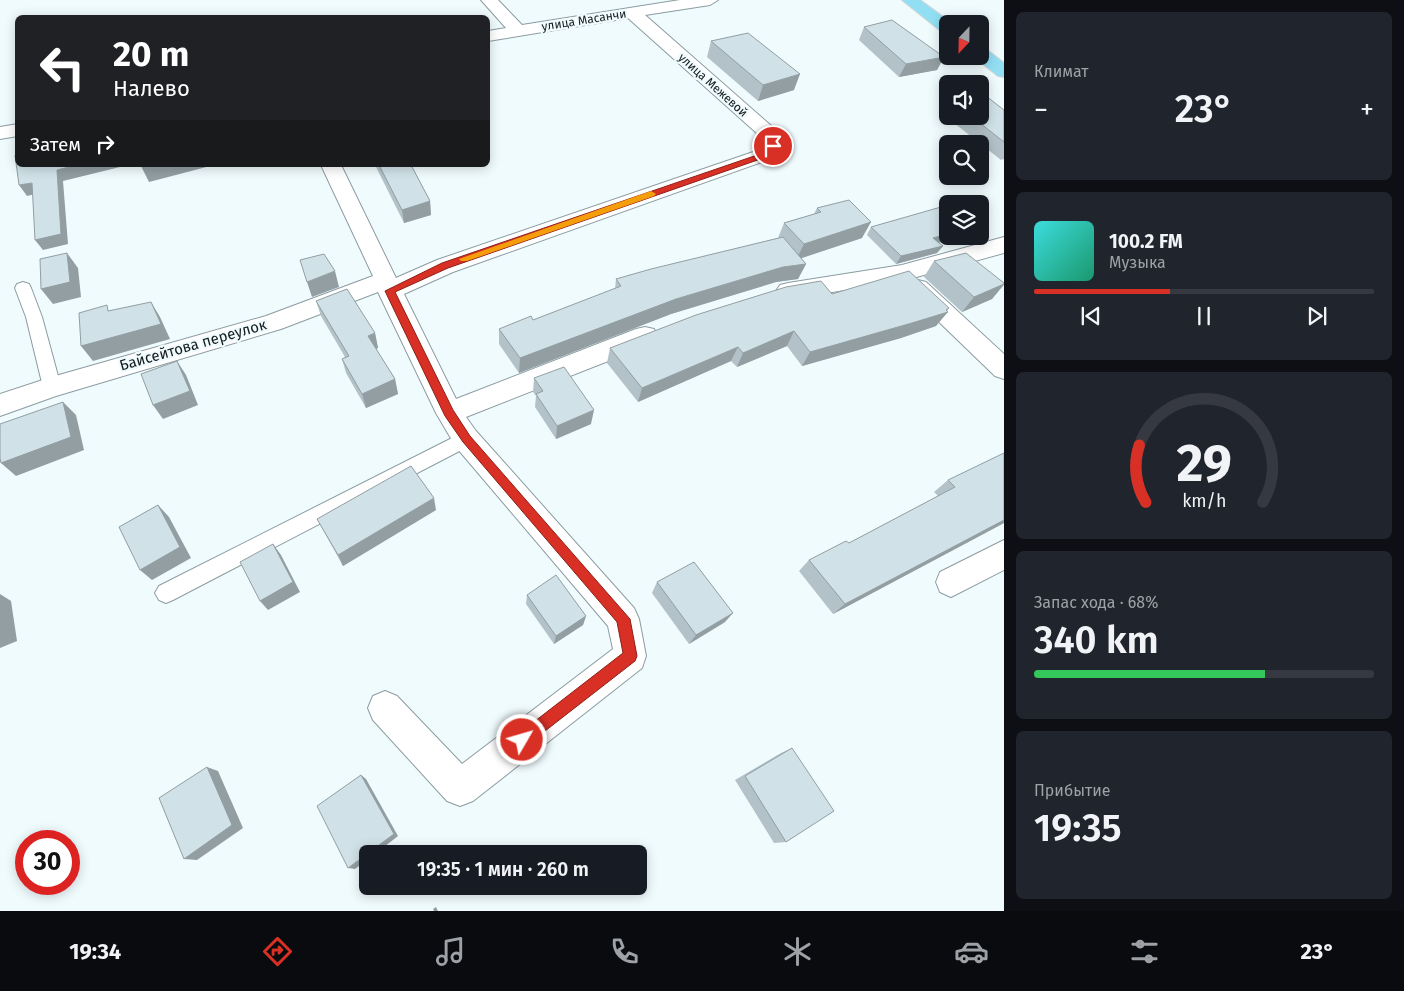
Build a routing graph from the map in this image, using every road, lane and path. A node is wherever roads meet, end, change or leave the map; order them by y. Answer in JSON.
{"nodes":[{"id":1,"x":489,"y":0,"type":"edge"},
{"id":2,"x":710,"y":0,"type":"edge"},
{"id":3,"x":910,"y":0,"type":"edge"},
{"id":4,"x":632,"y":12,"type":"junction"},
{"id":5,"x":939,"y":21,"type":"edge"},
{"id":6,"x":517,"y":30,"type":"junction"},
{"id":7,"x":490,"y":36,"type":"edge"},
{"id":8,"x":989,"y":60,"type":"edge"},
{"id":9,"x":1004,"y":72,"type":"edge"},
{"id":10,"x":15,"y":131,"type":"edge"},
{"id":11,"x":0,"y":134,"type":"edge"},
{"id":12,"x":332,"y":167,"type":"edge"},
{"id":13,"x":1004,"y":245,"type":"edge"},
{"id":14,"x":902,"y":273,"type":"junction"},
{"id":15,"x":387,"y":286,"type":"junction"},
{"id":16,"x":23,"y":288,"type":"dead end"},
{"id":17,"x":768,"y":295,"type":"edge"},
{"id":18,"x":662,"y":329,"type":"edge"},
{"id":19,"x":1004,"y":369,"type":"edge"},
{"id":20,"x":52,"y":387,"type":"junction"},
{"id":21,"x":0,"y":405,"type":"edge"},
{"id":22,"x":449,"y":413,"type":"junction"},
{"id":23,"x":466,"y":439,"type":"junction"},
{"id":24,"x":1004,"y":554,"type":"edge"},
{"id":25,"x":951,"y":582,"type":"dead end"},
{"id":26,"x":166,"y":593,"type":"dead end"},
{"id":27,"x":384,"y":708,"type":"dead end"}],
"edges":[{"from":1,"to":6,"type":"street"},
{"from":2,"to":4,"type":"street","name":"улица Масанчи"},
{"from":3,"to":5,"type":"main road"},
{"from":4,"to":6,"type":"street","name":"улица Масанчи"},
{"from":4,"to":15,"type":"street","name":"улица Межевой"},
{"from":6,"to":7,"type":"street","name":"улица Масанчи"},
{"from":8,"to":9,"type":"main road"},
{"from":10,"to":11,"type":"street"},
{"from":12,"to":15,"type":"street"},
{"from":13,"to":14,"type":"street"},
{"from":14,"to":17,"type":"street"},
{"from":14,"to":19,"type":"street"},
{"from":15,"to":20,"type":"street","name":"Байсейтова переулок"},
{"from":15,"to":22,"type":"street"},
{"from":16,"to":20,"type":"lane"},
{"from":18,"to":22,"type":"street"},
{"from":20,"to":21,"type":"street","name":"Байсейтова переулок"},
{"from":22,"to":23,"type":"street"},
{"from":23,"to":26,"type":"lane"},
{"from":23,"to":27,"type":"street"},
{"from":24,"to":25,"type":"street"}]}
